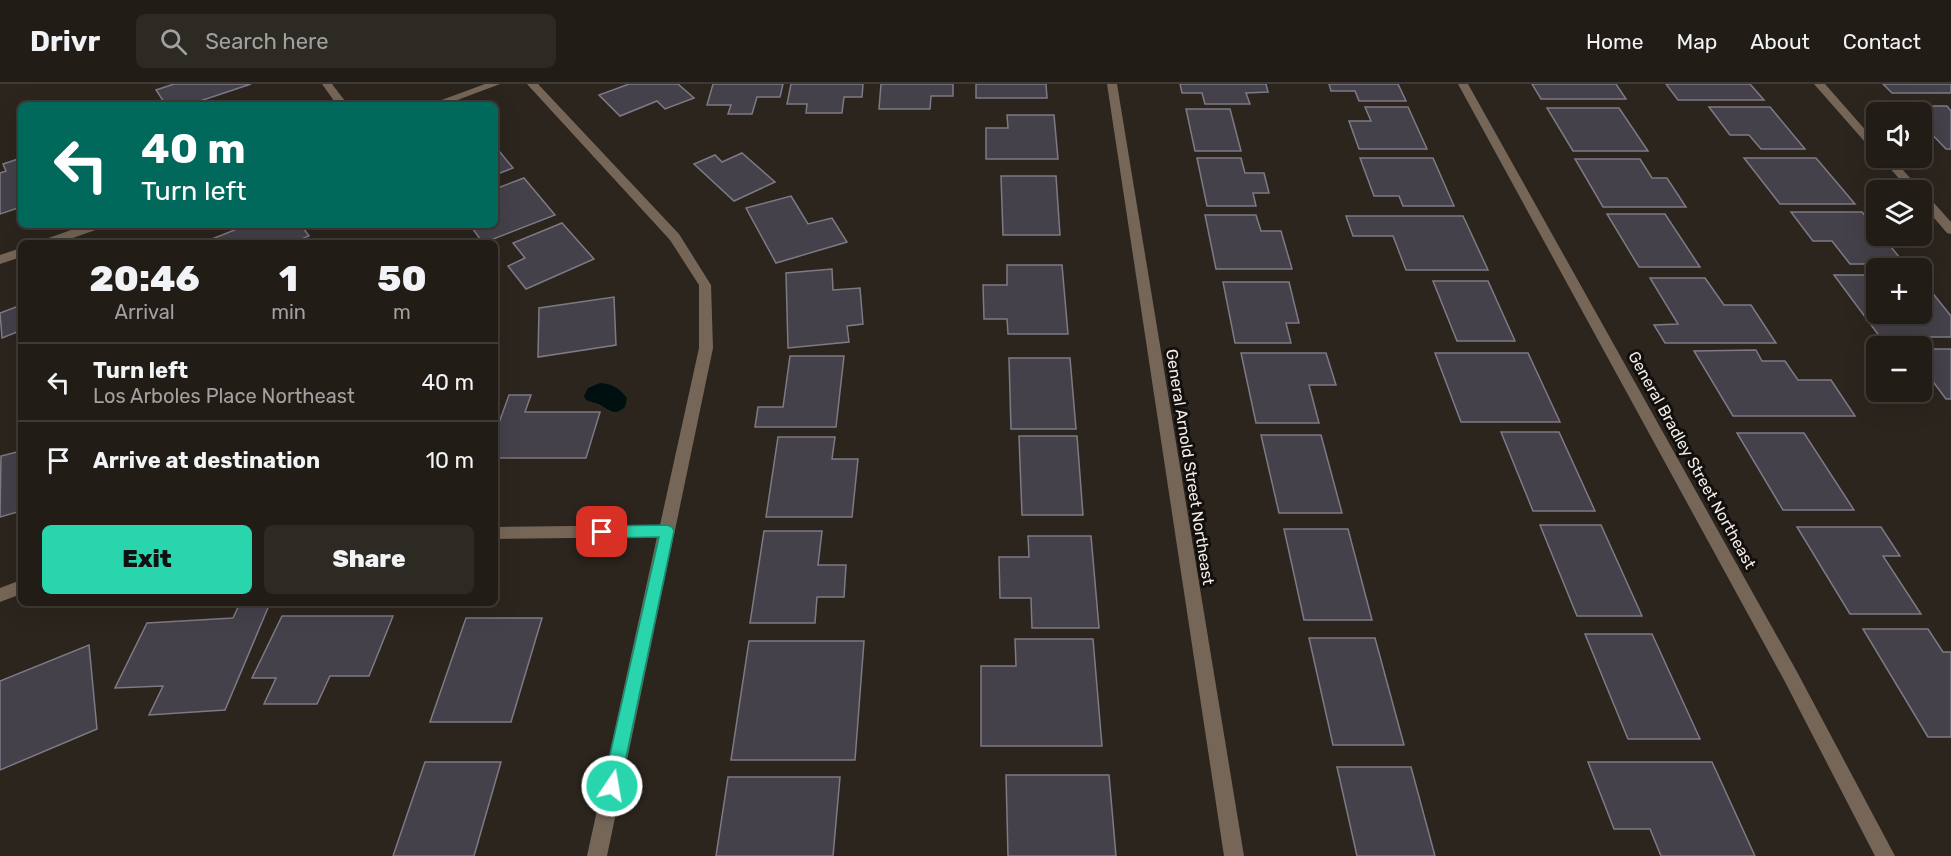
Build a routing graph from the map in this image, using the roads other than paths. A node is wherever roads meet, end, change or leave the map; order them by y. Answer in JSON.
{"nodes":[{"id":1,"x":327,"y":84,"type":"edge"},
{"id":2,"x":495,"y":84,"type":"edge"},
{"id":3,"x":532,"y":84,"type":"edge"},
{"id":4,"x":1112,"y":84,"type":"edge"},
{"id":5,"x":1464,"y":84,"type":"edge"},
{"id":6,"x":1819,"y":84,"type":"edge"},
{"id":7,"x":341,"y":102,"type":"edge"},
{"id":8,"x":442,"y":102,"type":"edge"},
{"id":9,"x":1866,"y":137,"type":"edge"},
{"id":10,"x":1895,"y":168,"type":"edge"},
{"id":11,"x":1907,"y":180,"type":"edge"},
{"id":12,"x":1932,"y":208,"type":"edge"},
{"id":13,"x":89,"y":228,"type":"edge"},
{"id":14,"x":1951,"y":230,"type":"edge"},
{"id":15,"x":55,"y":240,"type":"edge"},
{"id":16,"x":18,"y":253,"type":"edge"},
{"id":17,"x":0,"y":260,"type":"edge"},
{"id":18,"x":667,"y":531,"type":"junction"},
{"id":19,"x":498,"y":533,"type":"edge"},
{"id":20,"x":18,"y":589,"type":"edge"},
{"id":21,"x":0,"y":595,"type":"edge"},
{"id":22,"x":597,"y":856,"type":"edge"},
{"id":23,"x":1234,"y":856,"type":"edge"},
{"id":24,"x":1886,"y":856,"type":"edge"}],
"edges":[{"from":1,"to":7,"type":"street"},
{"from":2,"to":8,"type":"street"},
{"from":3,"to":18,"type":"street"},
{"from":4,"to":23,"type":"street","name":"General Arnold Street Northeast"},
{"from":5,"to":24,"type":"street","name":"General Bradley Street Northeast"},
{"from":6,"to":9,"type":"street"},
{"from":10,"to":11,"type":"street"},
{"from":12,"to":14,"type":"street"},
{"from":13,"to":15,"type":"street"},
{"from":16,"to":17,"type":"street"},
{"from":18,"to":19,"type":"street"},
{"from":18,"to":22,"type":"street"},
{"from":20,"to":21,"type":"street"}]}
